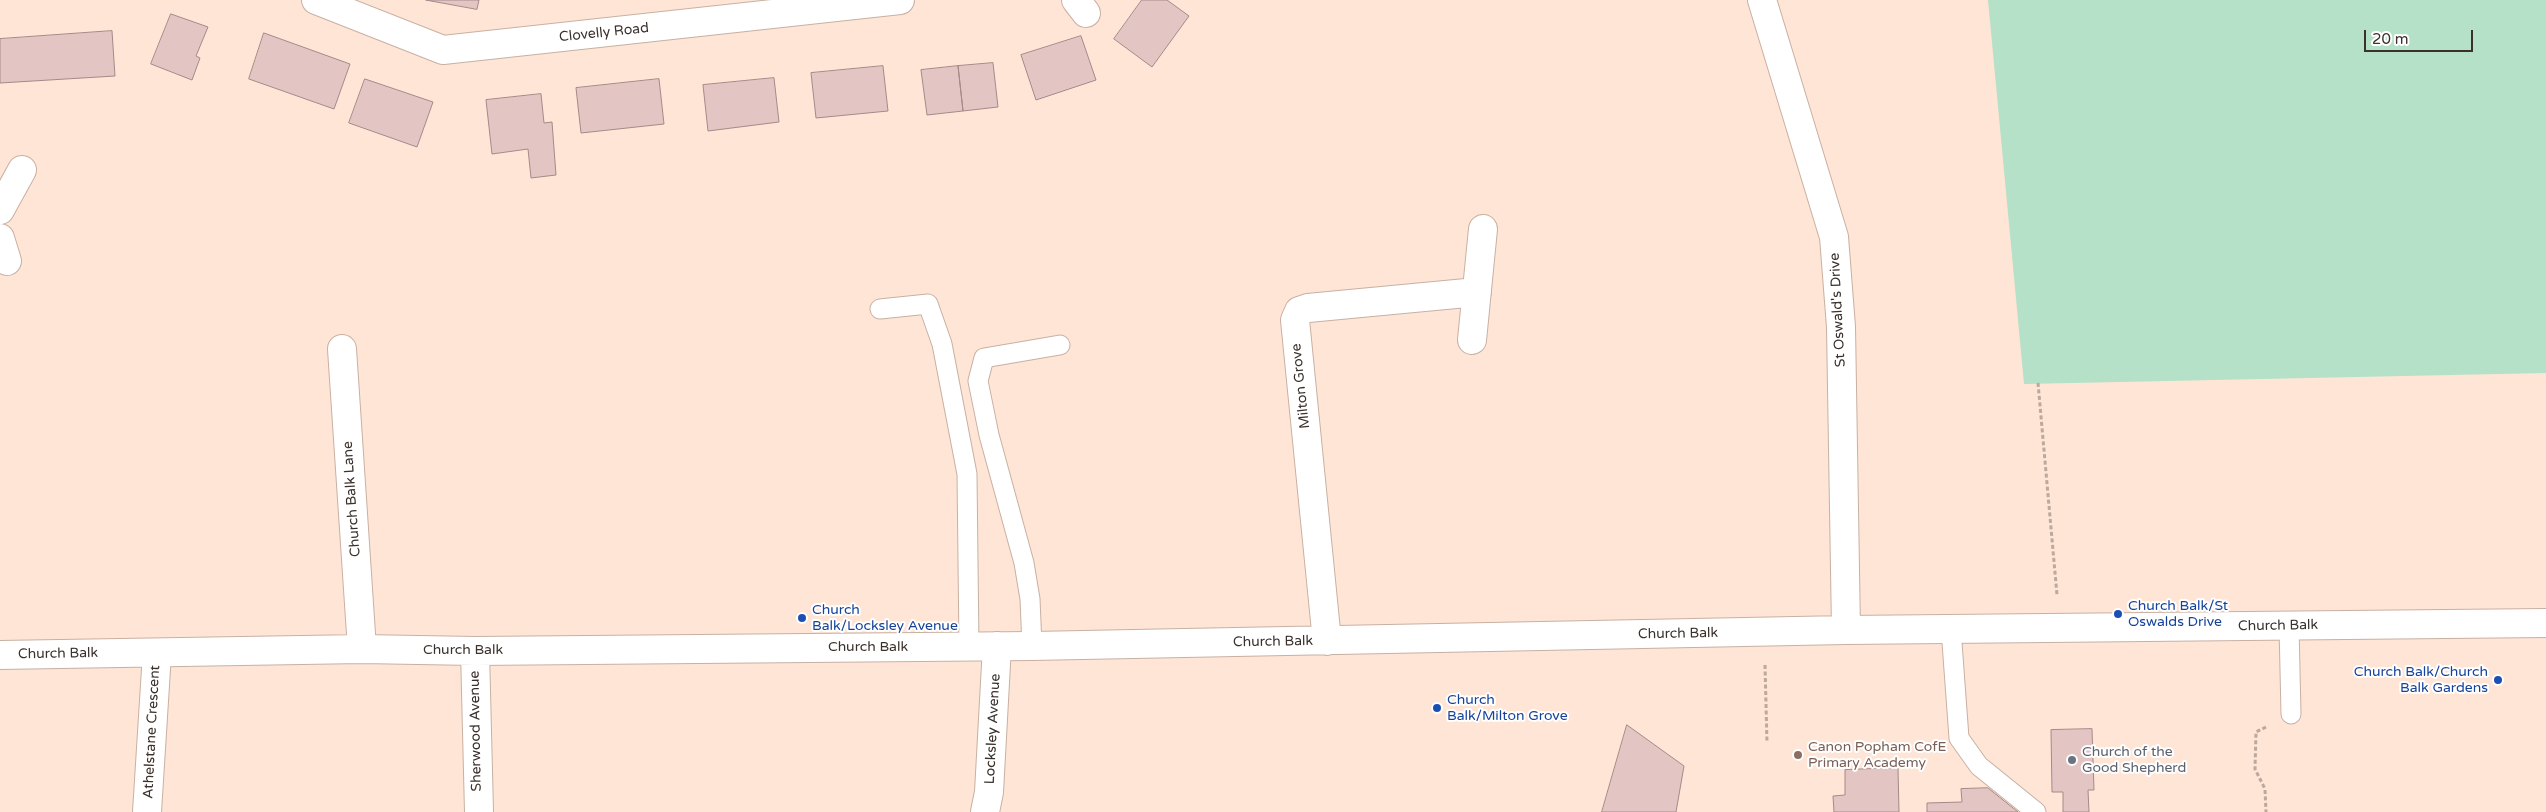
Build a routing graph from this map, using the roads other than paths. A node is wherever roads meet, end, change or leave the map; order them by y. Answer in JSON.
{"nodes":[{"id":1,"x":316,"y":0,"type":"edge"},
{"id":2,"x":900,"y":0,"type":"edge"},
{"id":3,"x":1762,"y":0,"type":"edge"},
{"id":4,"x":22,"y":170,"type":"dead end"},
{"id":5,"x":0,"y":210,"type":"edge"},
{"id":6,"x":1483,"y":229,"type":"dead end"},
{"id":7,"x":1477,"y":292,"type":"junction"},
{"id":8,"x":880,"y":309,"type":"dead end"},
{"id":9,"x":1472,"y":340,"type":"dead end"},
{"id":10,"x":1060,"y":345,"type":"dead end"},
{"id":11,"x":342,"y":349,"type":"dead end"},
{"id":12,"x":2546,"y":624,"type":"edge"},
{"id":13,"x":2289,"y":626,"type":"junction"},
{"id":14,"x":1951,"y":629,"type":"junction"},
{"id":15,"x":1846,"y":630,"type":"junction"},
{"id":16,"x":1327,"y":641,"type":"junction"},
{"id":17,"x":997,"y":646,"type":"junction"},
{"id":18,"x":1032,"y":646,"type":"junction"},
{"id":19,"x":969,"y":647,"type":"junction"},
{"id":20,"x":362,"y":649,"type":"junction"},
{"id":21,"x":475,"y":651,"type":"junction"},
{"id":22,"x":156,"y":653,"type":"junction"},
{"id":23,"x":0,"y":655,"type":"edge"},
{"id":24,"x":2291,"y":714,"type":"road end"},
{"id":25,"x":147,"y":812,"type":"edge"},
{"id":26,"x":479,"y":812,"type":"edge"},
{"id":27,"x":985,"y":812,"type":"edge"},
{"id":28,"x":2036,"y":812,"type":"edge"}],
"edges":[{"from":1,"to":2,"type":"street","name":"Clovelly Road"},
{"from":3,"to":15,"type":"street","name":"St Oswald's Drive"},
{"from":4,"to":5,"type":"street"},
{"from":6,"to":7,"type":"street"},
{"from":7,"to":9,"type":"street"},
{"from":7,"to":16,"type":"street","name":"Milton Grove"},
{"from":8,"to":19,"type":"lane"},
{"from":10,"to":18,"type":"lane"},
{"from":11,"to":20,"type":"street","name":"Church Balk Lane"},
{"from":12,"to":13,"type":"street","name":"Church Balk"},
{"from":13,"to":14,"type":"street","name":"Church Balk"},
{"from":13,"to":24,"type":"lane"},
{"from":14,"to":15,"type":"street","name":"Church Balk"},
{"from":14,"to":28,"type":"lane"},
{"from":15,"to":16,"type":"street","name":"Church Balk"},
{"from":16,"to":18,"type":"street","name":"Church Balk"},
{"from":17,"to":18,"type":"street","name":"Church Balk"},
{"from":17,"to":19,"type":"street","name":"Church Balk"},
{"from":17,"to":27,"type":"street","name":"Locksley Avenue"},
{"from":19,"to":21,"type":"street","name":"Church Balk"},
{"from":20,"to":21,"type":"street","name":"Church Balk"},
{"from":20,"to":22,"type":"street","name":"Church Balk"},
{"from":21,"to":26,"type":"street","name":"Sherwood Avenue"},
{"from":22,"to":23,"type":"street","name":"Church Balk"},
{"from":22,"to":25,"type":"street","name":"Athelstane Crescent"}]}
